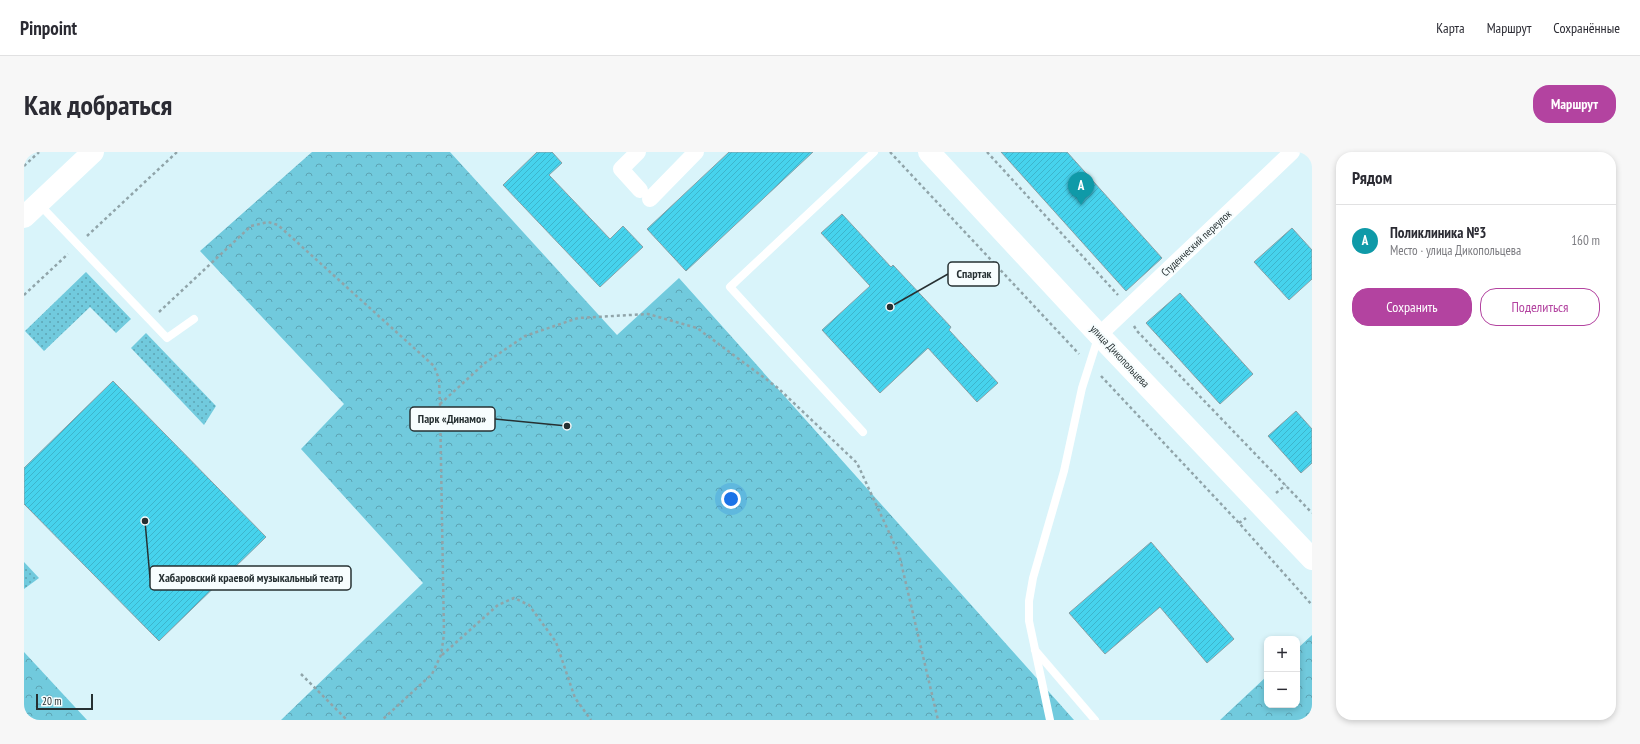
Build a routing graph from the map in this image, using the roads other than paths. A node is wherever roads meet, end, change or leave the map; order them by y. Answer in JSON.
{"nodes":[{"id":1,"x":93,"y":152,"type":"edge"},
{"id":2,"x":638,"y":152,"type":"edge"},
{"id":3,"x":696,"y":152,"type":"edge"},
{"id":4,"x":874,"y":152,"type":"edge"},
{"id":5,"x":929,"y":152,"type":"edge"},
{"id":6,"x":1292,"y":152,"type":"edge"},
{"id":7,"x":31,"y":210,"type":"edge"},
{"id":8,"x":194,"y":319,"type":"dead end"},
{"id":9,"x":1099,"y":335,"type":"junction"},
{"id":10,"x":863,"y":432,"type":"dead end"},
{"id":11,"x":1312,"y":559,"type":"edge"},
{"id":12,"x":1034,"y":648,"type":"junction"},
{"id":13,"x":1050,"y":720,"type":"edge"},
{"id":14,"x":1095,"y":720,"type":"edge"}],
"edges":[{"from":1,"to":7,"type":"main road"},
{"from":2,"to":3,"type":"street"},
{"from":4,"to":10,"type":"lane"},
{"from":5,"to":9,"type":"main road","name":"улица Дикопольцева"},
{"from":6,"to":9,"type":"street","name":"Студенческий переулок"},
{"from":7,"to":8,"type":"lane"},
{"from":9,"to":11,"type":"main road","name":"улица Дикопольцева"},
{"from":9,"to":12,"type":"lane"},
{"from":12,"to":13,"type":"lane"},
{"from":12,"to":14,"type":"lane"}]}
